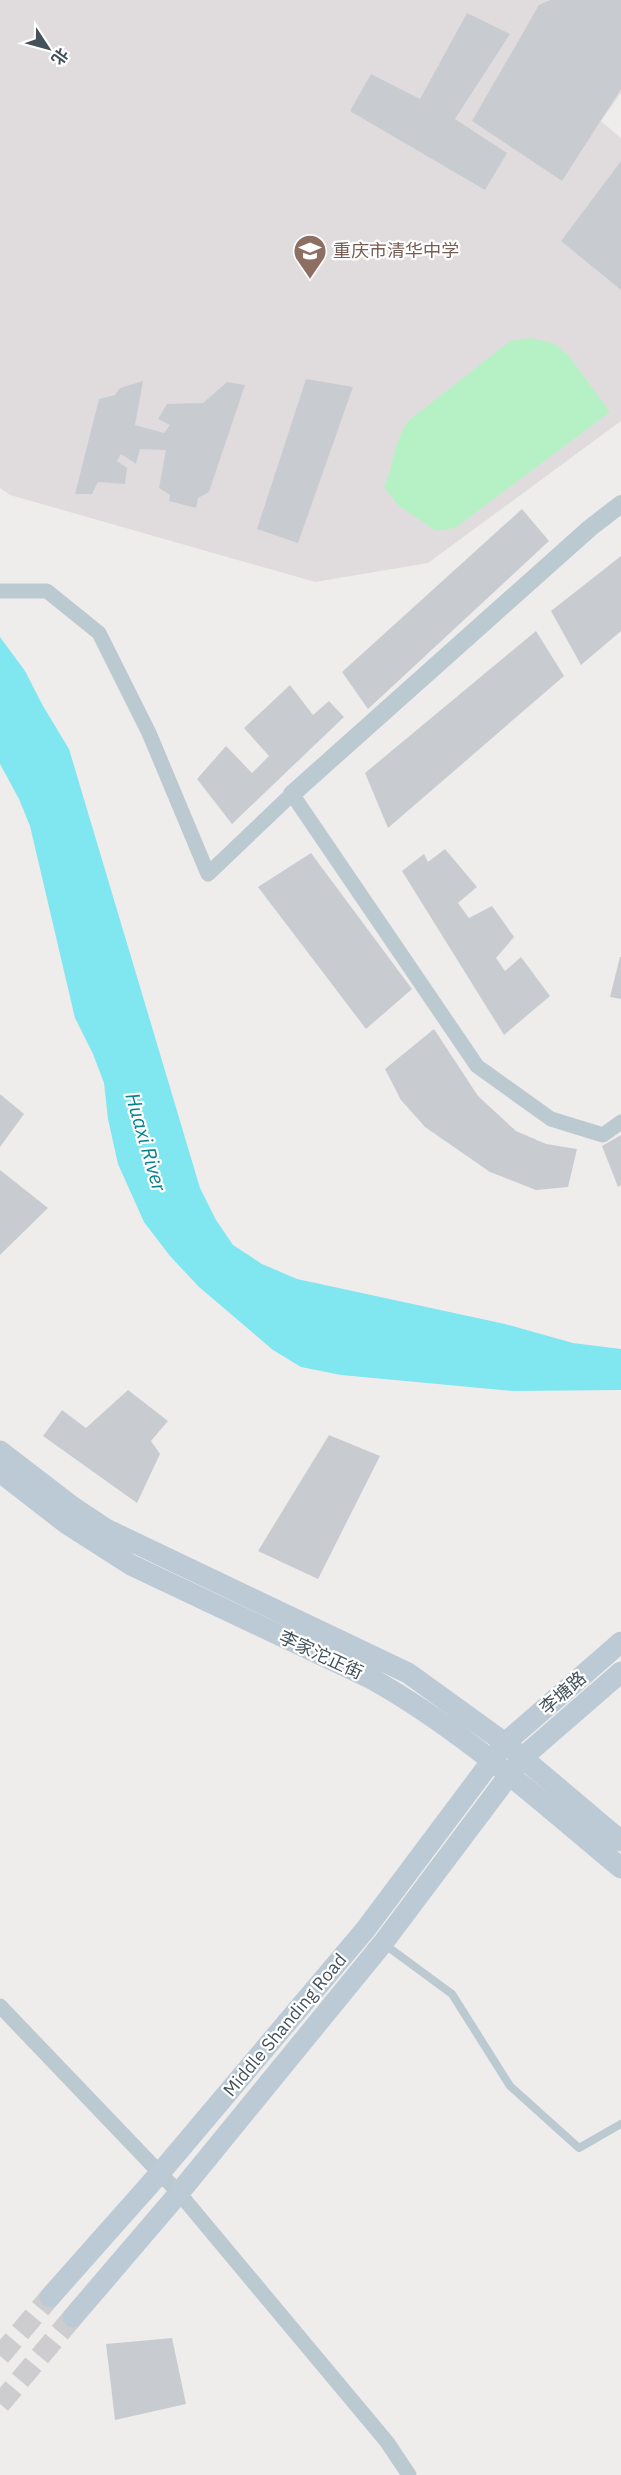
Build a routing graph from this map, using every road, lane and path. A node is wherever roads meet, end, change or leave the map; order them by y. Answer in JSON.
{"nodes":[{"id":1,"x":621,"y":504,"type":"edge"},
{"id":2,"x":0,"y":591,"type":"edge"},
{"id":3,"x":292,"y":794,"type":"junction"},
{"id":4,"x":621,"y":1122,"type":"edge"},
{"id":5,"x":0,"y":1451,"type":"edge"},
{"id":6,"x":0,"y":1472,"type":"edge"},
{"id":7,"x":621,"y":1642,"type":"edge"},
{"id":8,"x":621,"y":1672,"type":"edge"},
{"id":9,"x":505,"y":1743,"type":"junction"},
{"id":10,"x":522,"y":1758,"type":"junction"},
{"id":11,"x":491,"y":1761,"type":"junction"},
{"id":12,"x":509,"y":1775,"type":"junction"},
{"id":13,"x":621,"y":1841,"type":"edge"},
{"id":14,"x":621,"y":1868,"type":"edge"},
{"id":15,"x":383,"y":1943,"type":"junction"},
{"id":16,"x":0,"y":2006,"type":"edge"},
{"id":17,"x":621,"y":2124,"type":"edge"},
{"id":18,"x":160,"y":2173,"type":"junction"},
{"id":19,"x":179,"y":2193,"type":"junction"},
{"id":20,"x":51,"y":2296,"type":"tunnel mouth"},
{"id":21,"x":73,"y":2317,"type":"tunnel mouth"},
{"id":22,"x":409,"y":2475,"type":"edge"}],
"edges":[{"from":1,"to":3,"type":"street"},
{"from":2,"to":3,"type":"street"},
{"from":3,"to":4,"type":"street"},
{"from":5,"to":9,"type":"main road","name":"李家沱正街"},
{"from":6,"to":11,"type":"main road","name":"李家沱正街"},
{"from":7,"to":9,"type":"main road","name":"李塘路"},
{"from":8,"to":10,"type":"main road","name":"李塘路"},
{"from":9,"to":10,"type":"main road","name":"李家沱正街"},
{"from":9,"to":11,"type":"main road","name":"Middle Shanding Road"},
{"from":10,"to":12,"type":"main road","name":"Middle Shanding Road"},
{"from":10,"to":13,"type":"main road","name":"李家沱正街"},
{"from":11,"to":12,"type":"main road","name":"李家沱正街"},
{"from":11,"to":18,"type":"main road","name":"Middle Shanding Road"},
{"from":12,"to":14,"type":"main road","name":"李家沱正街"},
{"from":12,"to":15,"type":"main road","name":"Middle Shanding Road"},
{"from":15,"to":17,"type":"lane"},
{"from":15,"to":19,"type":"main road","name":"Middle Shanding Road"},
{"from":16,"to":18,"type":"street"},
{"from":18,"to":19,"type":"street"},
{"from":18,"to":20,"type":"main road","name":"Middle Shanding Road"},
{"from":19,"to":21,"type":"main road","name":"Middle Shanding Road"},
{"from":19,"to":22,"type":"street"}]}
